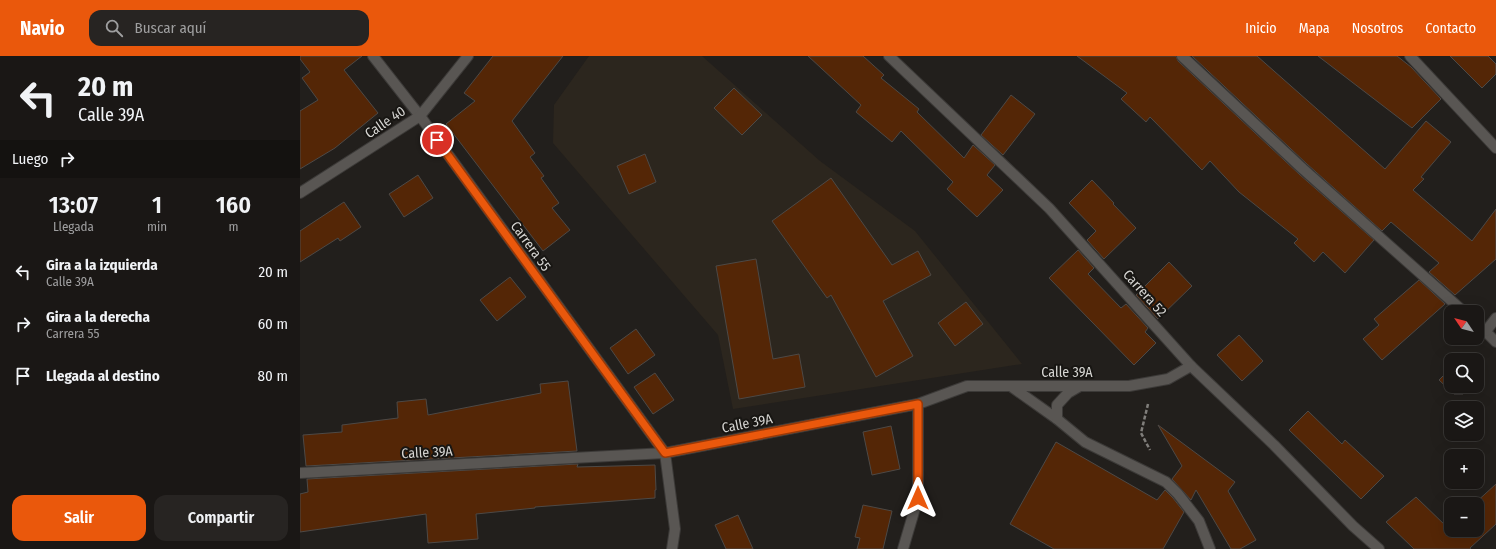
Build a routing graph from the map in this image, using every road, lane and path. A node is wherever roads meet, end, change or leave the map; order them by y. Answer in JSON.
{"nodes":[{"id":1,"x":374,"y":56,"type":"edge"},
{"id":2,"x":468,"y":56,"type":"edge"},
{"id":3,"x":889,"y":56,"type":"edge"},
{"id":4,"x":1182,"y":56,"type":"edge"},
{"id":5,"x":1410,"y":56,"type":"edge"},
{"id":6,"x":420,"y":116,"type":"junction"},
{"id":7,"x":1496,"y":148,"type":"edge"},
{"id":8,"x":300,"y":193,"type":"edge"},
{"id":9,"x":1456,"y":305,"type":"edge"},
{"id":10,"x":1496,"y":318,"type":"edge"},
{"id":11,"x":1486,"y":331,"type":"joint"},
{"id":12,"x":1496,"y":342,"type":"edge"},
{"id":13,"x":1191,"y":366,"type":"junction"},
{"id":14,"x":1168,"y":379,"type":"junction"},
{"id":15,"x":1081,"y":386,"type":"junction"},
{"id":16,"x":1012,"y":387,"type":"junction"},
{"id":17,"x":918,"y":404,"type":"junction"},
{"id":18,"x":1057,"y":419,"type":"junction"},
{"id":19,"x":665,"y":453,"type":"junction"},
{"id":20,"x":300,"y":473,"type":"edge"},
{"id":21,"x":1166,"y":482,"type":"junction"},
{"id":22,"x":672,"y":549,"type":"edge"},
{"id":23,"x":903,"y":549,"type":"edge"},
{"id":24,"x":1210,"y":549,"type":"edge"},
{"id":25,"x":1379,"y":549,"type":"edge"}],
"edges":[{"from":1,"to":6,"type":"street","name":"Carrera 55"},
{"from":2,"to":6,"type":"street","name":"Calle 40"},
{"from":3,"to":13,"type":"street","name":"Carrera 52"},
{"from":4,"to":9,"type":"street"},
{"from":5,"to":7,"type":"street"},
{"from":6,"to":8,"type":"street","name":"Calle 40"},
{"from":6,"to":19,"type":"street","name":"Carrera 55"},
{"from":10,"to":11,"type":"street"},
{"from":11,"to":12,"type":"street"},
{"from":13,"to":14,"type":"street","name":"Calle 39A"},
{"from":13,"to":25,"type":"street","name":"Carrera 52"},
{"from":14,"to":15,"type":"street","name":"Calle 39A"},
{"from":14,"to":21,"type":"path"},
{"from":15,"to":16,"type":"street","name":"Calle 39A"},
{"from":15,"to":18,"type":"street"},
{"from":16,"to":17,"type":"street","name":"Calle 39A"},
{"from":16,"to":18,"type":"street"},
{"from":17,"to":19,"type":"street","name":"Calle 39A"},
{"from":17,"to":23,"type":"street"},
{"from":18,"to":21,"type":"street"},
{"from":19,"to":20,"type":"street","name":"Calle 39A"},
{"from":19,"to":22,"type":"street"},
{"from":21,"to":24,"type":"street"}]}
